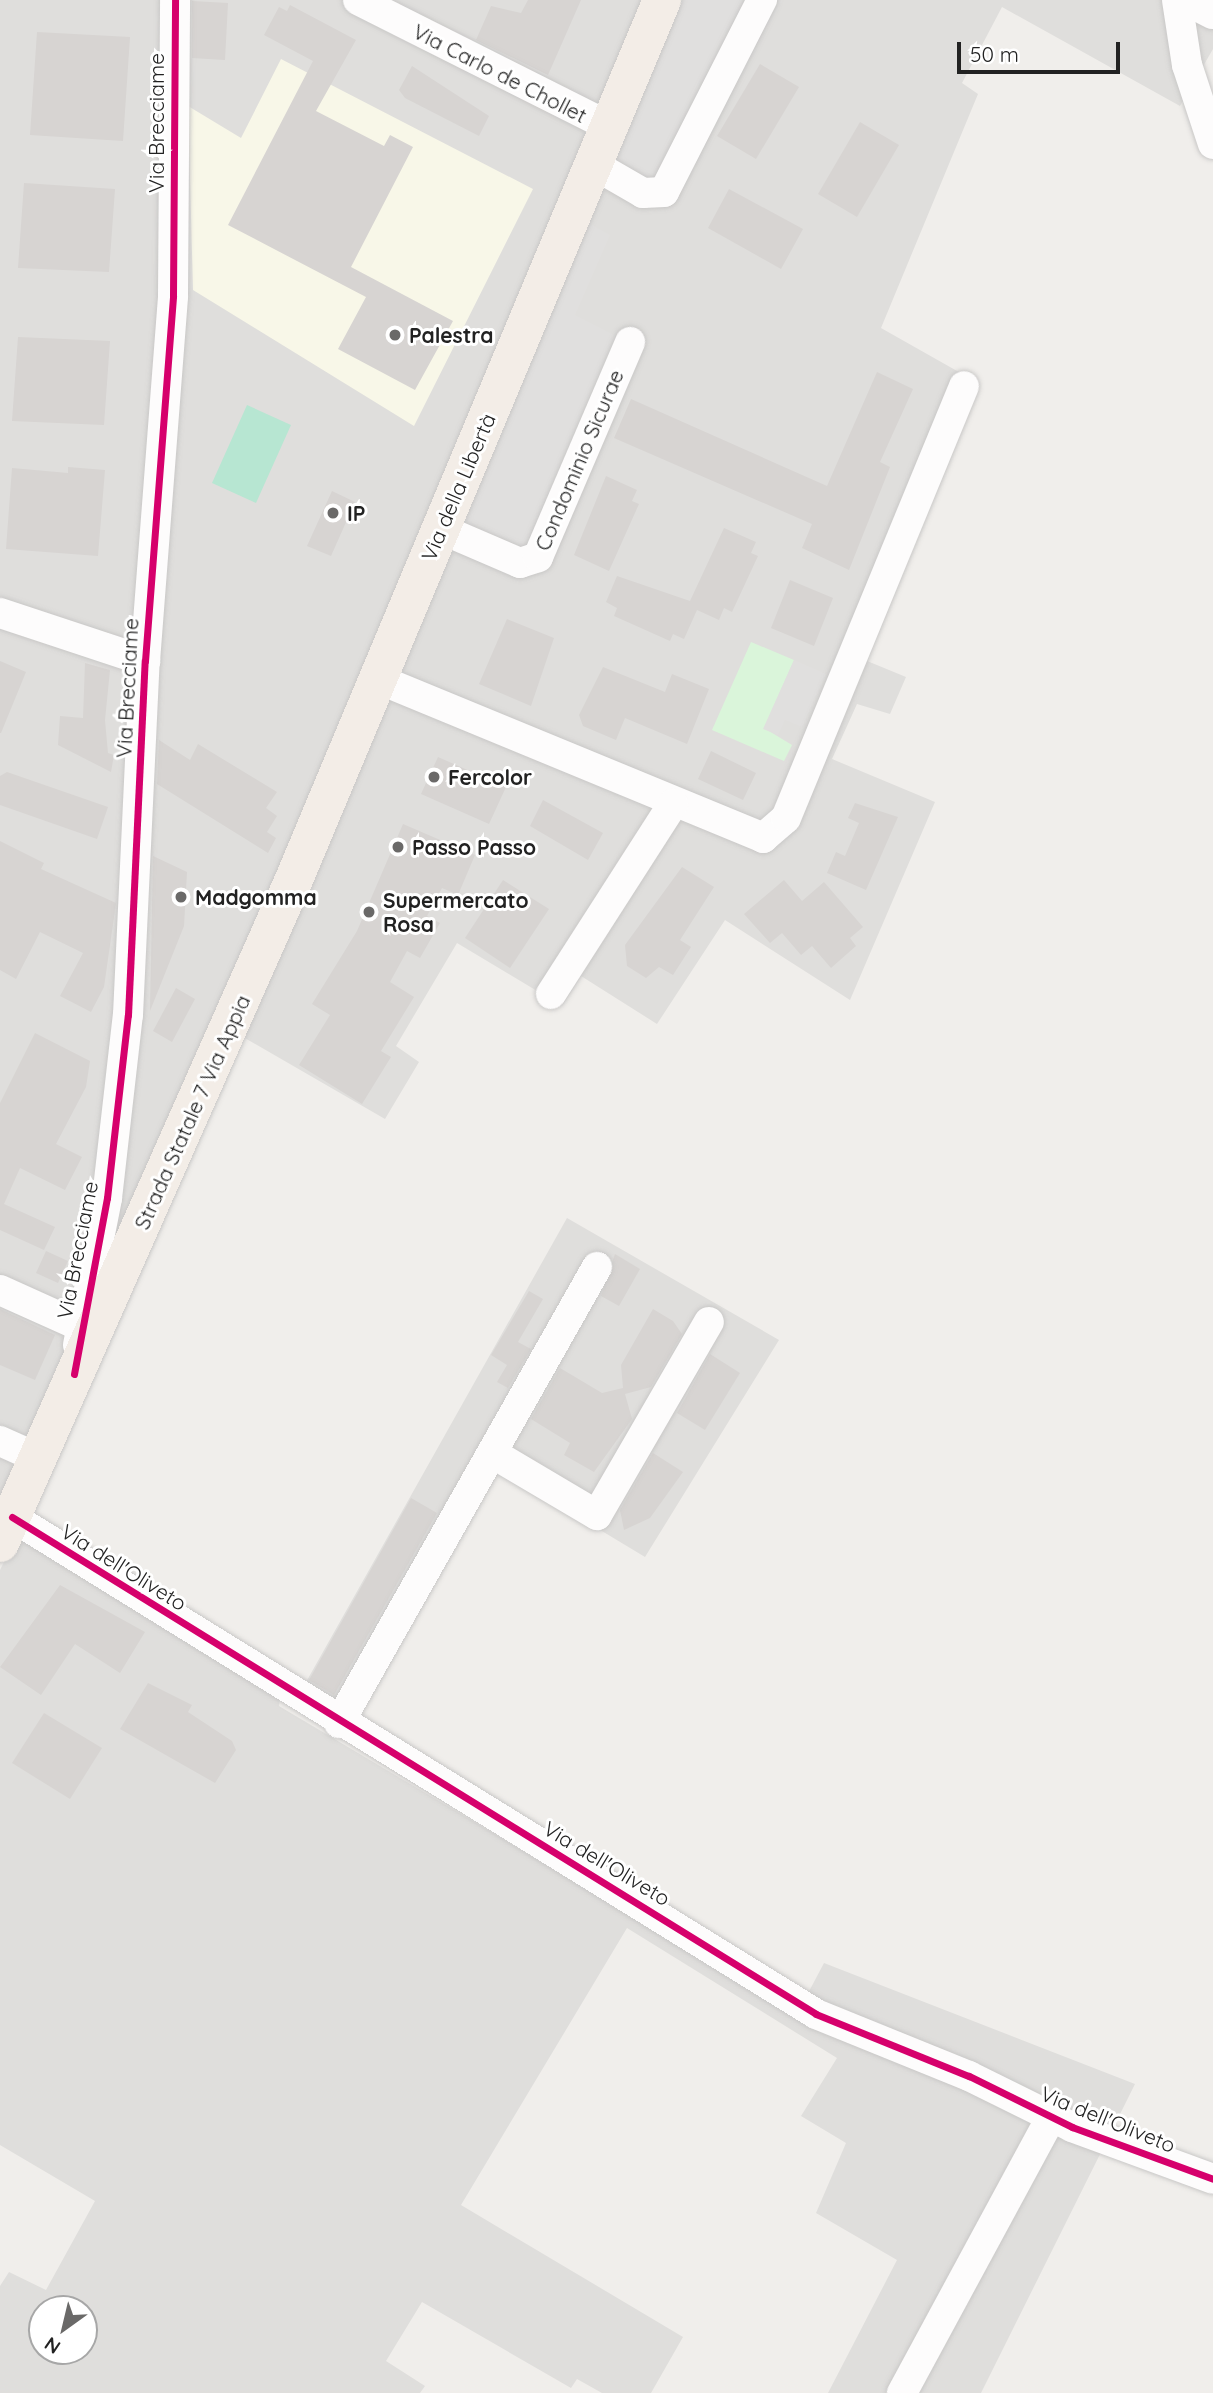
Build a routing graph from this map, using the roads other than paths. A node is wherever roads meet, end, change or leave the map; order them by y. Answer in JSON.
{"nodes":[{"id":1,"x":175,"y":0,"type":"edge"},
{"id":2,"x":358,"y":0,"type":"edge"},
{"id":3,"x":662,"y":0,"type":"edge"},
{"id":4,"x":761,"y":0,"type":"edge"},
{"id":5,"x":1177,"y":0,"type":"edge"},
{"id":6,"x":1185,"y":0,"type":"edge"},
{"id":7,"x":1213,"y":14,"type":"edge"},
{"id":8,"x":606,"y":125,"type":"junction"},
{"id":9,"x":1213,"y":144,"type":"edge"},
{"id":10,"x":591,"y":163,"type":"junction"},
{"id":11,"x":630,"y":342,"type":"dead end"},
{"id":12,"x":964,"y":386,"type":"dead end"},
{"id":13,"x":441,"y":529,"type":"junction"},
{"id":14,"x":0,"y":613,"type":"edge"},
{"id":15,"x":145,"y":661,"type":"junction"},
{"id":16,"x":378,"y":680,"type":"junction"},
{"id":17,"x":673,"y":804,"type":"junction"},
{"id":18,"x":551,"y":994,"type":"dead end"},
{"id":19,"x":107,"y":1198,"type":"junction"},
{"id":20,"x":148,"y":1213,"type":"junction"},
{"id":21,"x":597,"y":1267,"type":"dead end"},
{"id":22,"x":0,"y":1290,"type":"edge"},
{"id":23,"x":709,"y":1322,"type":"dead end"},
{"id":24,"x":80,"y":1326,"type":"junction"},
{"id":25,"x":74,"y":1374,"type":"junction"},
{"id":26,"x":0,"y":1441,"type":"edge"},
{"id":27,"x":492,"y":1453,"type":"junction"},
{"id":28,"x":38,"y":1458,"type":"junction"},
{"id":29,"x":6,"y":1530,"type":"edge"},
{"id":30,"x":339,"y":1723,"type":"junction"},
{"id":31,"x":1051,"y":2116,"type":"junction"},
{"id":32,"x":1213,"y":2179,"type":"edge"},
{"id":33,"x":902,"y":2393,"type":"edge"}],
"edges":[{"from":1,"to":15,"type":"street","name":"Via Brecciame"},
{"from":2,"to":8,"type":"street","name":"Via Carlo de Chollet"},
{"from":3,"to":8,"type":"main road","name":"Via della Libertà"},
{"from":4,"to":10,"type":"street"},
{"from":5,"to":9,"type":"street"},
{"from":6,"to":7,"type":"street"},
{"from":8,"to":10,"type":"main road","name":"Via della Libertà"},
{"from":10,"to":13,"type":"main road","name":"Via della Libertà"},
{"from":11,"to":13,"type":"street","name":"Condominio Sicurae"},
{"from":12,"to":17,"type":"street"},
{"from":13,"to":16,"type":"main road","name":"Via della Libertà"},
{"from":14,"to":15,"type":"street"},
{"from":15,"to":19,"type":"street","name":"Via Brecciame"},
{"from":16,"to":17,"type":"street"},
{"from":16,"to":20,"type":"main road","name":"Strada Statale 7 Via Appia"},
{"from":17,"to":18,"type":"street"},
{"from":19,"to":20,"type":"street","name":"Via Brecciame"},
{"from":19,"to":24,"type":"street","name":"Via Brecciame"},
{"from":20,"to":25,"type":"main road","name":"Strada Statale 7 Via Appia"},
{"from":21,"to":27,"type":"street"},
{"from":22,"to":24,"type":"street"},
{"from":23,"to":27,"type":"street"},
{"from":24,"to":25,"type":"street","name":"Via Brecciame"},
{"from":25,"to":28,"type":"main road","name":"Strada Statale 7 Via Appia"},
{"from":26,"to":28,"type":"street"},
{"from":27,"to":30,"type":"street"},
{"from":28,"to":29,"type":"main road","name":"Strada Statale 7 Via Appia"},
{"from":29,"to":30,"type":"street","name":"Via dell'Oliveto"},
{"from":30,"to":31,"type":"street","name":"Via dell'Oliveto"},
{"from":31,"to":32,"type":"street","name":"Via dell'Oliveto"},
{"from":31,"to":33,"type":"street"}]}
